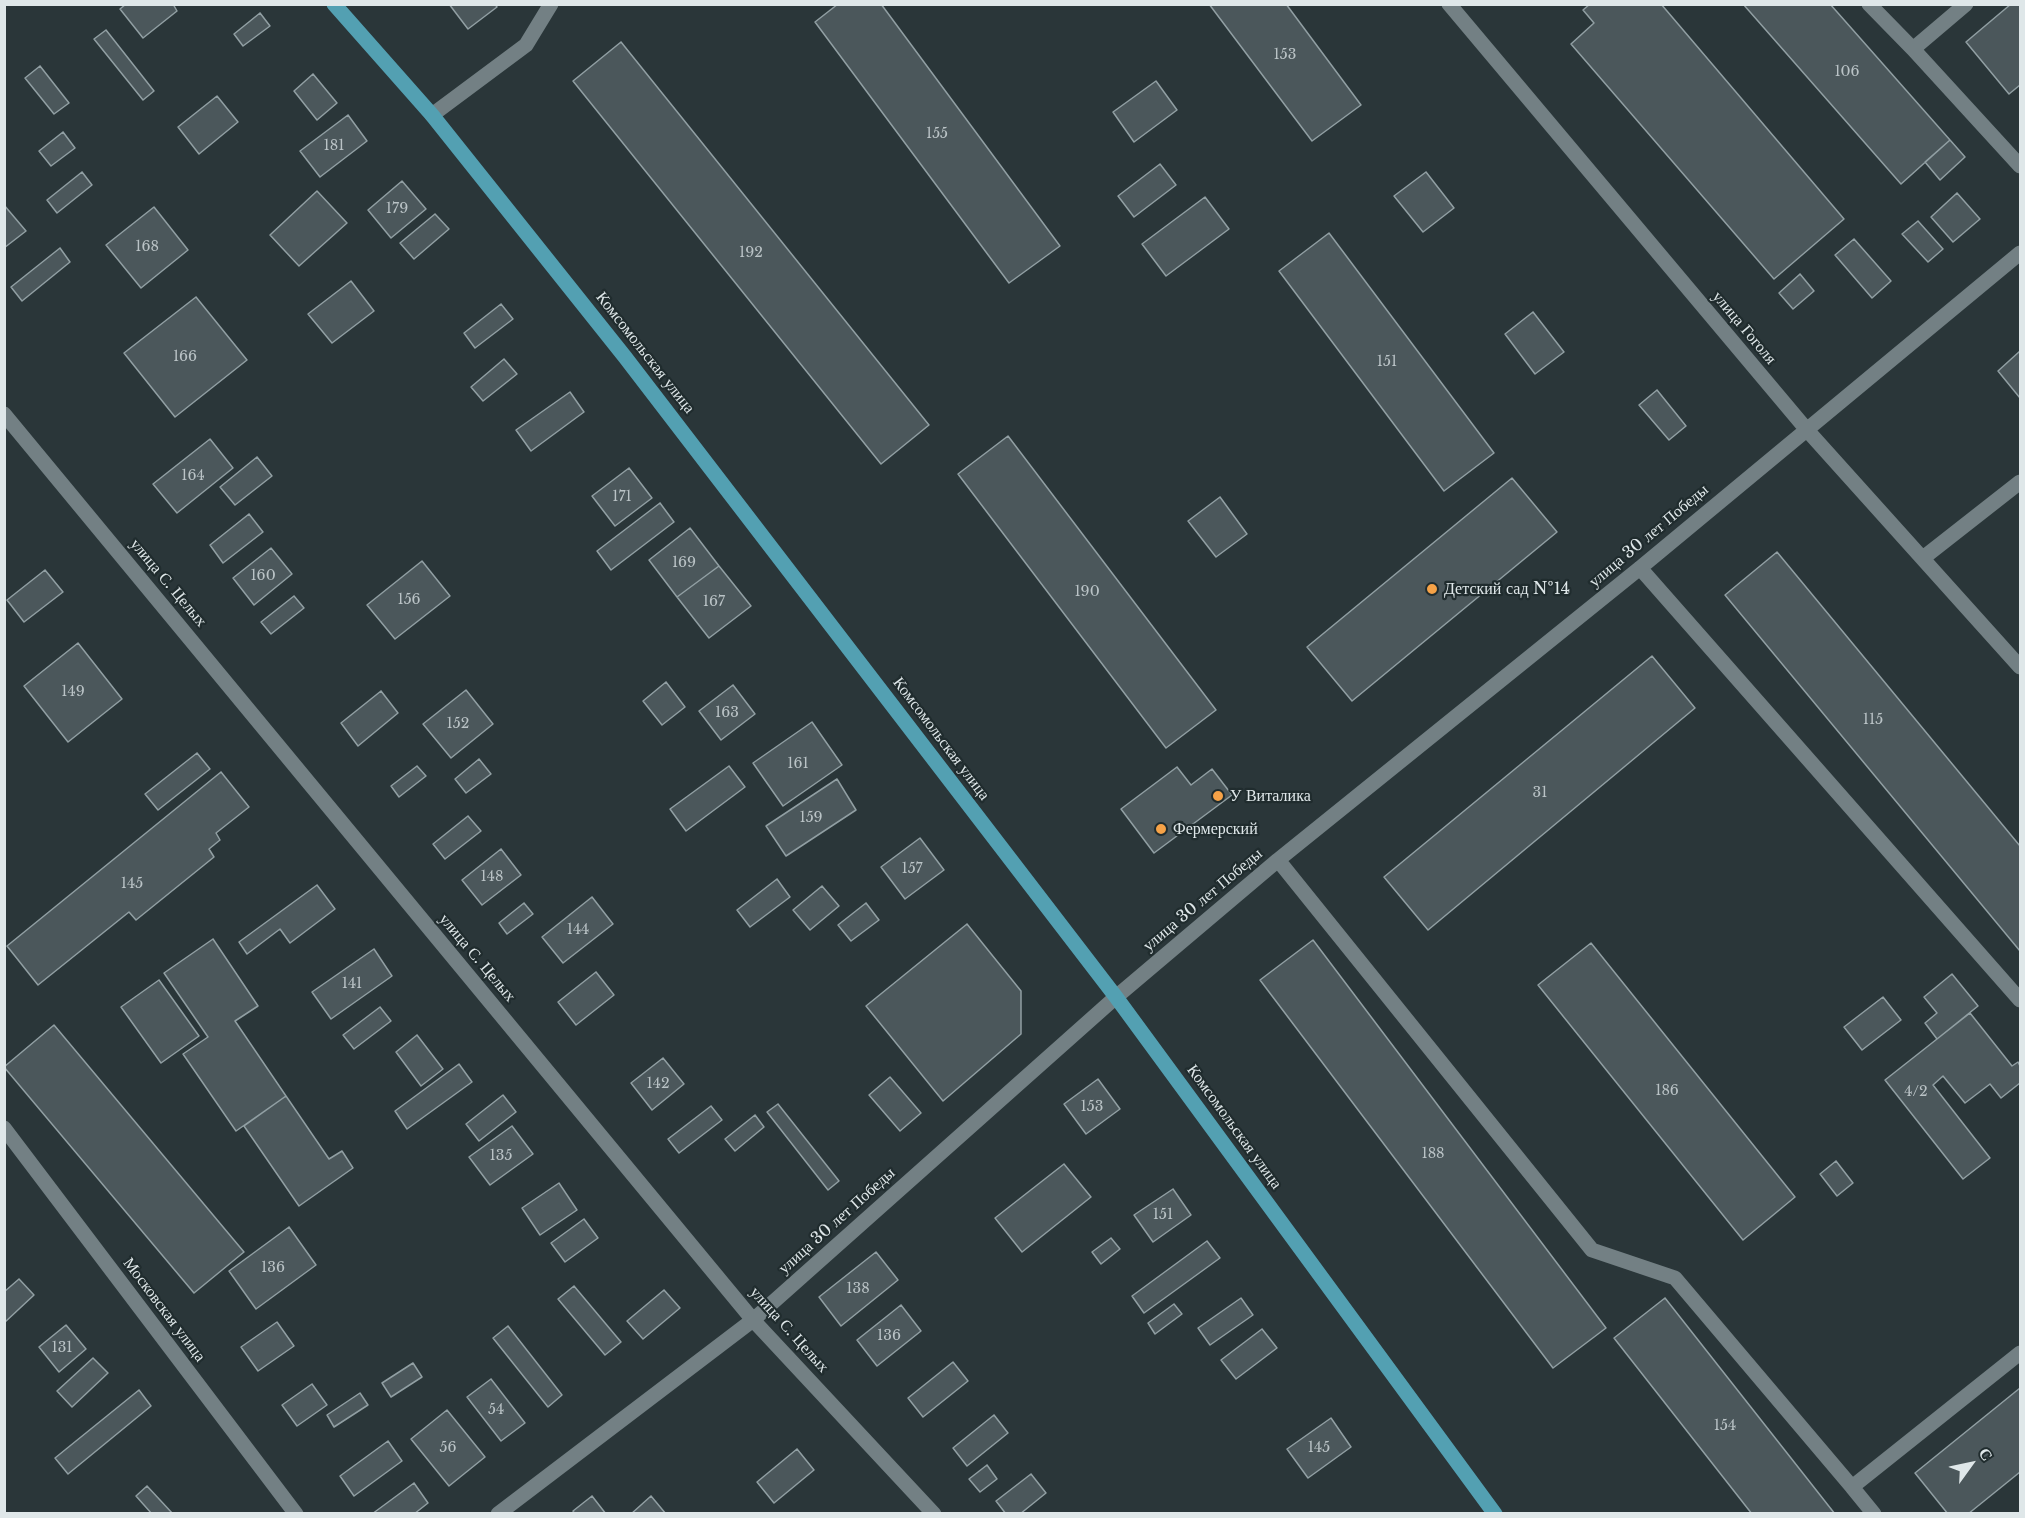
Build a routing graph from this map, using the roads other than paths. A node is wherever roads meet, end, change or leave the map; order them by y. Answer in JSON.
{"nodes":[{"id":1,"x":334,"y":4,"type":"edge"},
{"id":2,"x":551,"y":4,"type":"edge"},
{"id":3,"x":1449,"y":4,"type":"edge"},
{"id":4,"x":1869,"y":4,"type":"edge"},
{"id":5,"x":1966,"y":4,"type":"edge"},
{"id":6,"x":1913,"y":49,"type":"junction"},
{"id":7,"x":432,"y":115,"type":"junction"},
{"id":8,"x":2020,"y":166,"type":"edge"},
{"id":9,"x":2020,"y":253,"type":"edge"},
{"id":10,"x":4,"y":414,"type":"edge"},
{"id":11,"x":1807,"y":430,"type":"junction"},
{"id":12,"x":2020,"y":482,"type":"edge"},
{"id":13,"x":1923,"y":558,"type":"junction"},
{"id":14,"x":1640,"y":568,"type":"junction"},
{"id":15,"x":2020,"y":667,"type":"edge"},
{"id":16,"x":1278,"y":860,"type":"junction"},
{"id":17,"x":1116,"y":997,"type":"junction"},
{"id":18,"x":2020,"y":1000,"type":"edge"},
{"id":19,"x":4,"y":1128,"type":"edge"},
{"id":20,"x":753,"y":1320,"type":"junction"},
{"id":21,"x":2020,"y":1353,"type":"edge"},
{"id":22,"x":1852,"y":1487,"type":"junction"},
{"id":23,"x":296,"y":1514,"type":"edge"},
{"id":24,"x":498,"y":1514,"type":"edge"},
{"id":25,"x":934,"y":1514,"type":"edge"},
{"id":26,"x":1495,"y":1514,"type":"edge"},
{"id":27,"x":1874,"y":1514,"type":"edge"}],
"edges":[{"from":1,"to":7,"type":"main road","name":"Комсомольская улица"},
{"from":2,"to":7,"type":"street"},
{"from":3,"to":11,"type":"street","name":"улица Гоголя"},
{"from":4,"to":6,"type":"street"},
{"from":5,"to":6,"type":"street"},
{"from":6,"to":8,"type":"street"},
{"from":7,"to":17,"type":"main road","name":"Комсомольская улица"},
{"from":9,"to":11,"type":"street","name":"улица 30 лет Победы"},
{"from":10,"to":20,"type":"street","name":"улица С. Целых"},
{"from":11,"to":13,"type":"street","name":"улица Гоголя"},
{"from":11,"to":14,"type":"street","name":"улица 30 лет Победы"},
{"from":12,"to":13,"type":"street"},
{"from":13,"to":15,"type":"street","name":"улица Гоголя"},
{"from":14,"to":16,"type":"street","name":"улица 30 лет Победы"},
{"from":14,"to":18,"type":"street"},
{"from":16,"to":17,"type":"street","name":"улица 30 лет Победы"},
{"from":16,"to":22,"type":"street"},
{"from":17,"to":20,"type":"street","name":"улица 30 лет Победы"},
{"from":17,"to":26,"type":"main road","name":"Комсомольская улица"},
{"from":19,"to":23,"type":"street","name":"Московская улица"},
{"from":20,"to":24,"type":"street","name":"улица 30 лет Победы"},
{"from":20,"to":25,"type":"street","name":"улица С. Целых"},
{"from":21,"to":22,"type":"street"},
{"from":22,"to":27,"type":"street"}]}
